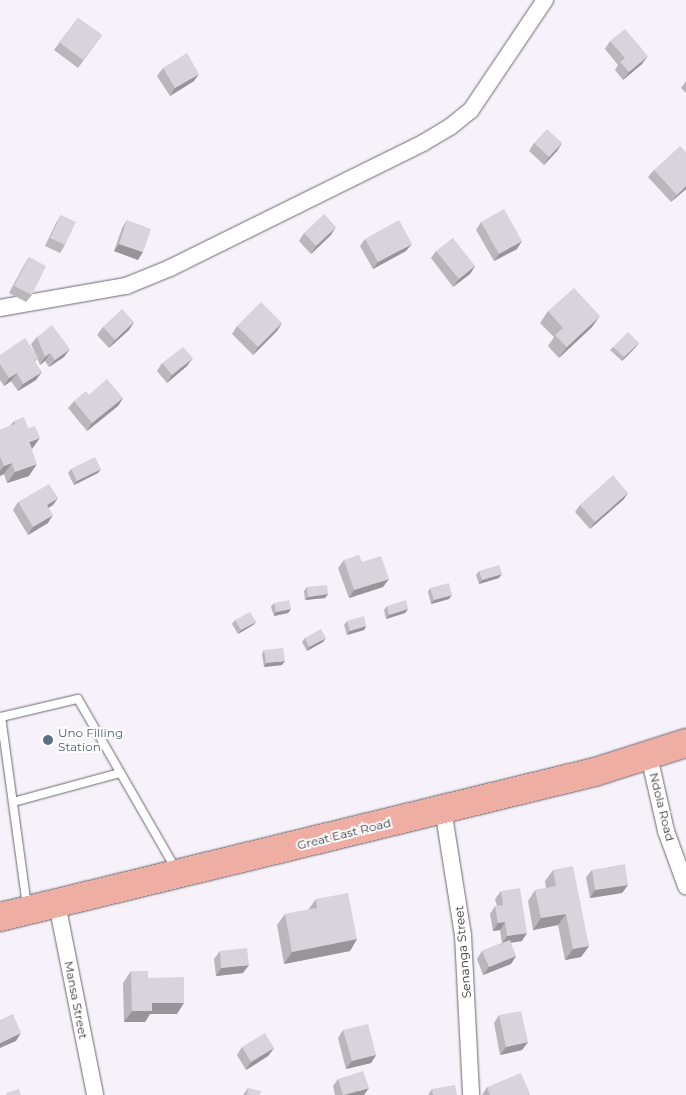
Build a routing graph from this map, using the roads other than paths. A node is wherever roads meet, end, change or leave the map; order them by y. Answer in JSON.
{"nodes":[{"id":1,"x":545,"y":0,"type":"edge"},
{"id":2,"x":0,"y":308,"type":"edge"},
{"id":3,"x":2,"y":740,"type":"edge"},
{"id":4,"x":686,"y":743,"type":"edge"},
{"id":5,"x":649,"y":756,"type":"junction"},
{"id":6,"x":120,"y":773,"type":"junction"},
{"id":7,"x":13,"y":802,"type":"junction"},
{"id":8,"x":443,"y":809,"type":"junction"},
{"id":9,"x":179,"y":874,"type":"junction"},
{"id":10,"x":686,"y":886,"type":"edge"},
{"id":11,"x":57,"y":904,"type":"junction"},
{"id":12,"x":28,"y":911,"type":"junction"},
{"id":13,"x":0,"y":917,"type":"edge"},
{"id":14,"x":95,"y":1095,"type":"edge"},
{"id":15,"x":471,"y":1095,"type":"edge"}],
"edges":[{"from":1,"to":2,"type":"street"},
{"from":3,"to":6,"type":"lane"},
{"from":3,"to":7,"type":"lane"},
{"from":4,"to":5,"type":"highway","name":"Great East Road"},
{"from":5,"to":8,"type":"highway","name":"Great East Road"},
{"from":5,"to":10,"type":"street","name":"Ndola Road"},
{"from":6,"to":7,"type":"lane"},
{"from":6,"to":9,"type":"lane"},
{"from":7,"to":12,"type":"lane"},
{"from":8,"to":9,"type":"highway","name":"Great East Road"},
{"from":8,"to":15,"type":"street","name":"Senanga Street"},
{"from":9,"to":11,"type":"highway","name":"Great East Road"},
{"from":11,"to":12,"type":"highway","name":"Great East Road"},
{"from":11,"to":14,"type":"street","name":"Mansa Street"},
{"from":12,"to":13,"type":"highway","name":"Great East Road"}]}
